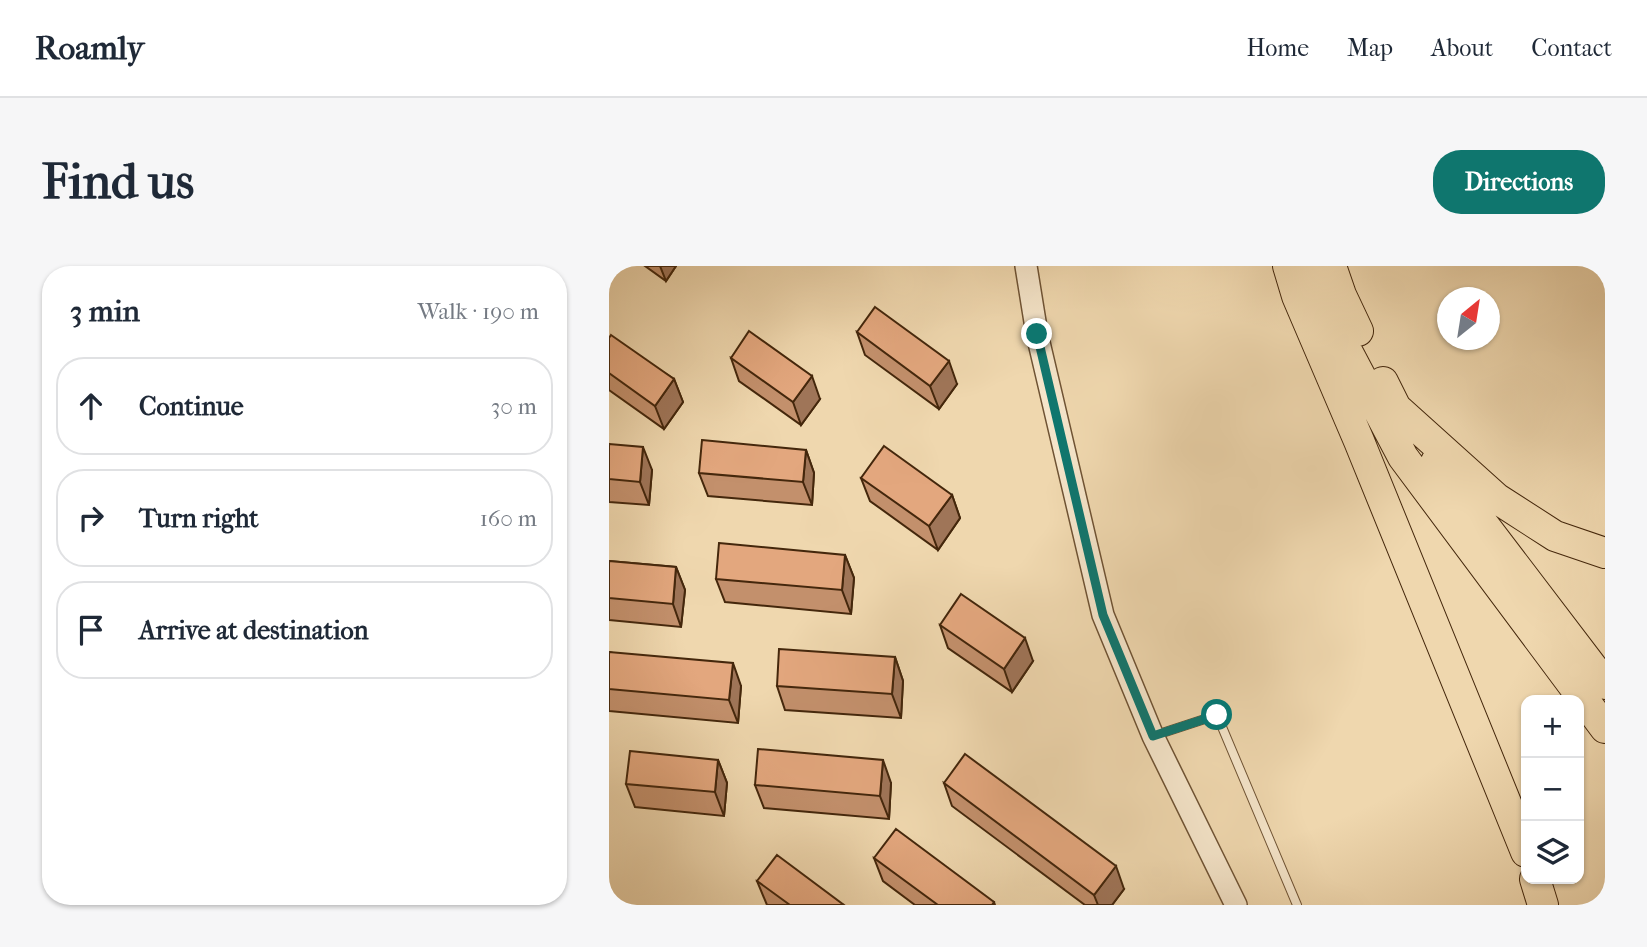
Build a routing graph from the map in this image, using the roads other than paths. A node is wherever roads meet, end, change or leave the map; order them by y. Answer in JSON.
{"nodes":[{"id":1,"x":1026,"y":266,"type":"edge"},
{"id":2,"x":1288,"y":266,"type":"edge"},
{"id":3,"x":1304,"y":266,"type":"edge"},
{"id":4,"x":1331,"y":266,"type":"edge"},
{"id":5,"x":1397,"y":408,"type":"junction"},
{"id":6,"x":1605,"y":553,"type":"edge"},
{"id":7,"x":1594,"y":686,"type":"edge"},
{"id":8,"x":1605,"y":728,"type":"edge"},
{"id":9,"x":1153,"y":736,"type":"junction"},
{"id":10,"x":1521,"y":840,"type":"edge"},
{"id":11,"x":1537,"y":884,"type":"edge"},
{"id":12,"x":1236,"y":905,"type":"edge"},
{"id":13,"x":1297,"y":905,"type":"edge"},
{"id":14,"x":1543,"y":905,"type":"edge"}],
"edges":[{"from":1,"to":9,"type":"street"},
{"from":2,"to":10,"type":"highway"},
{"from":3,"to":7,"type":"highway"},
{"from":4,"to":5,"type":"highway"},
{"from":5,"to":6,"type":"highway"},
{"from":5,"to":7,"type":"highway"},
{"from":7,"to":8,"type":"highway"},
{"from":9,"to":12,"type":"street"},
{"from":9,"to":13,"type":"lane"},
{"from":11,"to":14,"type":"highway"}]}
